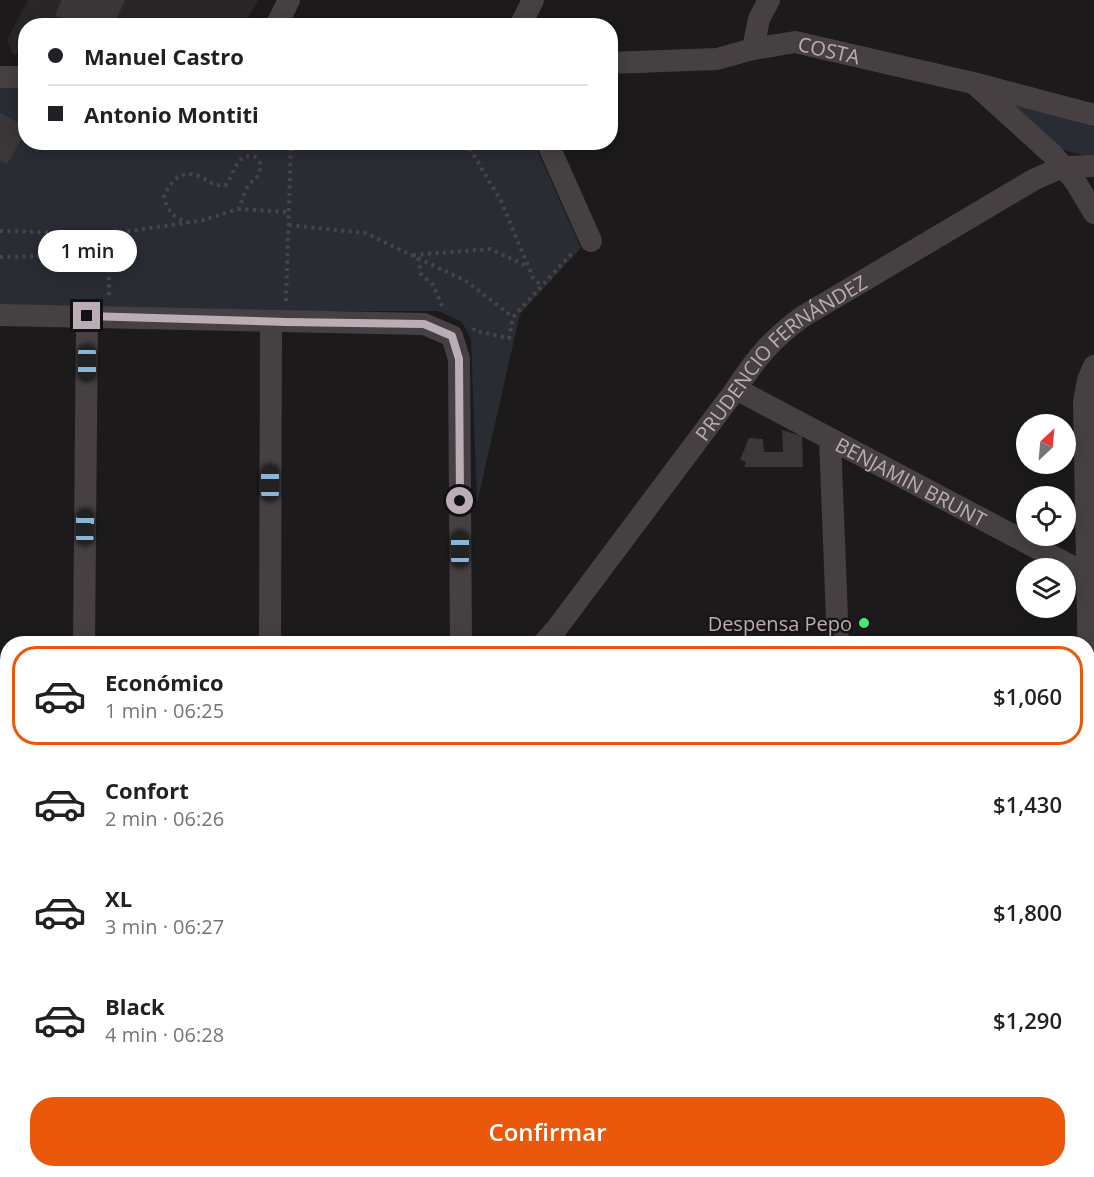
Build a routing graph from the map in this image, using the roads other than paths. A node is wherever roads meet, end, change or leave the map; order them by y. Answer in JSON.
{"nodes":[{"id":1,"x":289,"y":0,"type":"edge"},
{"id":2,"x":533,"y":0,"type":"edge"},
{"id":3,"x":769,"y":0,"type":"edge"},
{"id":4,"x":280,"y":18,"type":"edge"},
{"id":5,"x":524,"y":18,"type":"edge"},
{"id":6,"x":753,"y":48,"type":"junction"},
{"id":7,"x":618,"y":63,"type":"edge"},
{"id":8,"x":0,"y":77,"type":"edge"},
{"id":9,"x":18,"y":77,"type":"edge"},
{"id":10,"x":974,"y":83,"type":"junction"},
{"id":11,"x":1094,"y":115,"type":"edge"},
{"id":12,"x":551,"y":150,"type":"edge"},
{"id":13,"x":1094,"y":166,"type":"edge"},
{"id":14,"x":1063,"y":167,"type":"junction"},
{"id":15,"x":1094,"y":213,"type":"edge"},
{"id":16,"x":590,"y":238,"type":"road end"},
{"id":17,"x":278,"y":314,"type":"junction"},
{"id":18,"x":0,"y":315,"type":"edge"},
{"id":19,"x":98,"y":317,"type":"junction"},
{"id":20,"x":1094,"y":366,"type":"edge"},
{"id":21,"x":736,"y":389,"type":"junction"},
{"id":22,"x":830,"y":439,"type":"junction"},
{"id":23,"x":1088,"y":575,"type":"junction"},
{"id":24,"x":84,"y":636,"type":"edge"},
{"id":25,"x":270,"y":636,"type":"edge"},
{"id":26,"x":461,"y":636,"type":"edge"},
{"id":27,"x":550,"y":636,"type":"edge"},
{"id":28,"x":838,"y":636,"type":"edge"},
{"id":29,"x":1088,"y":636,"type":"edge"}],
"edges":[{"from":1,"to":4,"type":"street"},
{"from":2,"to":5,"type":"street"},
{"from":3,"to":6,"type":"street"},
{"from":6,"to":7,"type":"street","name":"COSTA"},
{"from":6,"to":10,"type":"street","name":"COSTA"},
{"from":8,"to":9,"type":"street"},
{"from":10,"to":11,"type":"street","name":"COSTA"},
{"from":10,"to":14,"type":"street","name":"COSTA"},
{"from":12,"to":16,"type":"street"},
{"from":13,"to":14,"type":"street","name":"PRUDENCIO FERNÁNDEZ"},
{"from":14,"to":15,"type":"street","name":"COSTA"},
{"from":14,"to":21,"type":"street","name":"PRUDENCIO FERNÁNDEZ"},
{"from":17,"to":19,"type":"street"},
{"from":17,"to":25,"type":"street"},
{"from":17,"to":26,"type":"street"},
{"from":18,"to":19,"type":"street"},
{"from":19,"to":24,"type":"street"},
{"from":20,"to":23,"type":"street"},
{"from":21,"to":22,"type":"street","name":"BENJAMIN BRUNT"},
{"from":21,"to":27,"type":"street","name":"PRUDENCIO FERNÁNDEZ"},
{"from":22,"to":23,"type":"street","name":"BENJAMIN BRUNT"},
{"from":22,"to":28,"type":"street"},
{"from":23,"to":29,"type":"street"}]}
